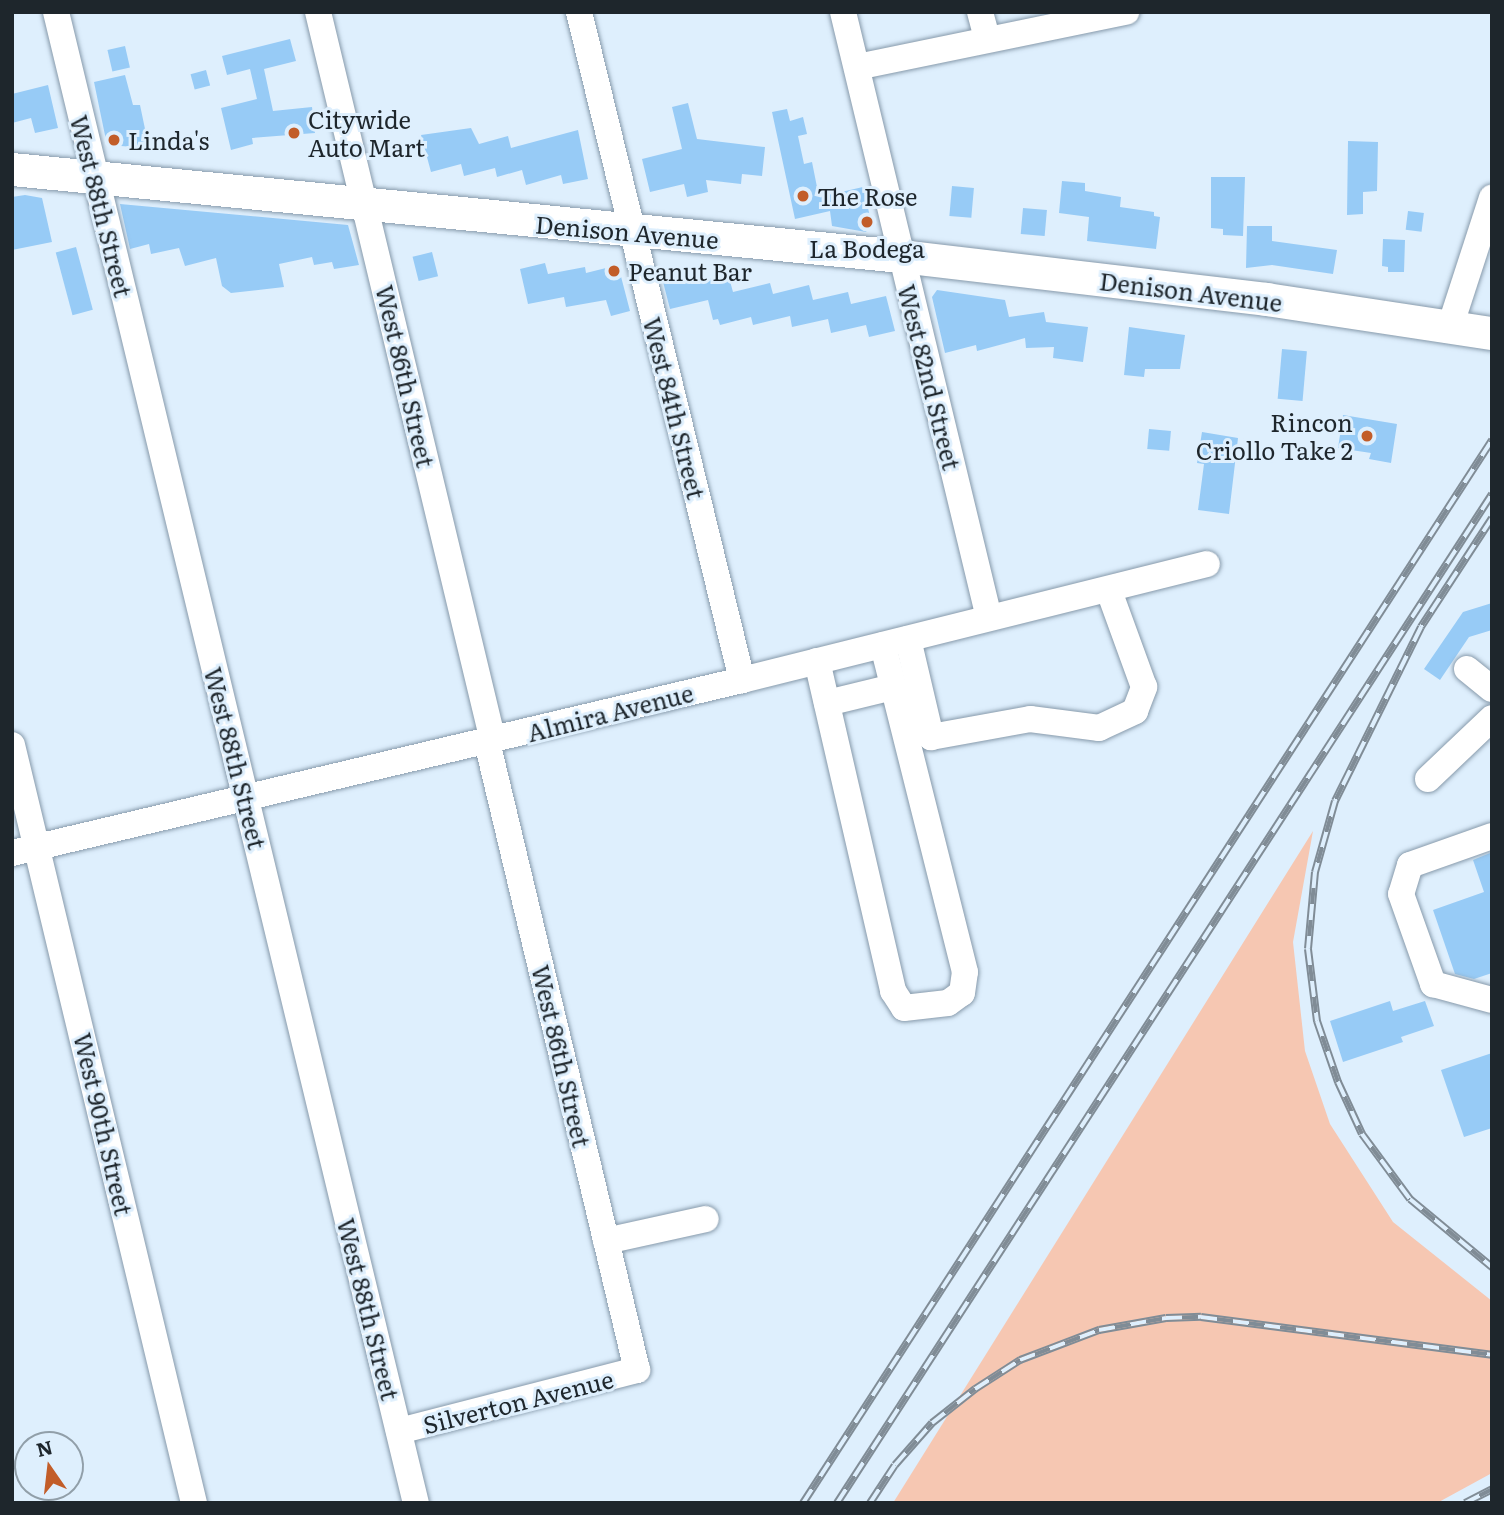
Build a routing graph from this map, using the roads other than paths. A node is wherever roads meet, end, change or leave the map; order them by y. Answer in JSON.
{"nodes":[{"id":1,"x":56,"y":12,"type":"edge"},
{"id":2,"x":318,"y":12,"type":"edge"},
{"id":3,"x":579,"y":12,"type":"edge"},
{"id":4,"x":843,"y":12,"type":"edge"},
{"id":5,"x":981,"y":12,"type":"edge"},
{"id":6,"x":1126,"y":12,"type":"edge"},
{"id":7,"x":987,"y":38,"type":"junction"},
{"id":8,"x":856,"y":67,"type":"junction"},
{"id":9,"x":12,"y":169,"type":"edge"},
{"id":10,"x":95,"y":177,"type":"junction"},
{"id":11,"x":1492,"y":198,"type":"edge"},
{"id":12,"x":365,"y":206,"type":"junction"},
{"id":13,"x":632,"y":232,"type":"junction"},
{"id":14,"x":901,"y":256,"type":"junction"},
{"id":15,"x":1450,"y":327,"type":"junction"},
{"id":16,"x":1492,"y":333,"type":"edge"},
{"id":17,"x":1207,"y":564,"type":"dead end"},
{"id":18,"x":1110,"y":591,"type":"junction"},
{"id":19,"x":989,"y":618,"type":"junction"},
{"id":20,"x":895,"y":642,"type":"junction"},
{"id":21,"x":817,"y":661,"type":"junction"},
{"id":22,"x":1468,"y":669,"type":"dead end"},
{"id":23,"x":741,"y":680,"type":"junction"},
{"id":24,"x":893,"y":687,"type":"junction"},
{"id":25,"x":1492,"y":690,"type":"edge"},
{"id":26,"x":827,"y":703,"type":"junction"},
{"id":27,"x":1492,"y":718,"type":"edge"},
{"id":28,"x":490,"y":741,"type":"junction"},
{"id":29,"x":12,"y":745,"type":"edge"},
{"id":30,"x":1428,"y":779,"type":"dead end"},
{"id":31,"x":246,"y":799,"type":"junction"},
{"id":32,"x":1492,"y":836,"type":"edge"},
{"id":33,"x":38,"y":848,"type":"junction"},
{"id":34,"x":12,"y":853,"type":"edge"},
{"id":35,"x":1492,"y":1000,"type":"edge"},
{"id":36,"x":706,"y":1219,"type":"dead end"},
{"id":37,"x":606,"y":1241,"type":"junction"},
{"id":38,"x":637,"y":1370,"type":"joint"},
{"id":39,"x":399,"y":1431,"type":"junction"},
{"id":40,"x":194,"y":1503,"type":"edge"},
{"id":41,"x":416,"y":1503,"type":"edge"}],
"edges":[{"from":1,"to":10,"type":"street","name":"West 88th Street"},
{"from":2,"to":12,"type":"street","name":"West 86th Street"},
{"from":3,"to":13,"type":"street","name":"West 84th Street"},
{"from":4,"to":8,"type":"street","name":"West 82nd Street"},
{"from":5,"to":7,"type":"street"},
{"from":6,"to":7,"type":"street"},
{"from":7,"to":8,"type":"street"},
{"from":8,"to":14,"type":"street","name":"West 82nd Street"},
{"from":9,"to":10,"type":"main road","name":"Denison Avenue"},
{"from":10,"to":12,"type":"main road","name":"Denison Avenue"},
{"from":10,"to":31,"type":"street","name":"West 88th Street"},
{"from":11,"to":15,"type":"street"},
{"from":12,"to":13,"type":"main road","name":"Denison Avenue"},
{"from":12,"to":28,"type":"street","name":"West 86th Street"},
{"from":13,"to":14,"type":"main road","name":"Denison Avenue"},
{"from":13,"to":23,"type":"street","name":"West 84th Street"},
{"from":14,"to":15,"type":"main road","name":"Denison Avenue"},
{"from":14,"to":19,"type":"street","name":"West 82nd Street"},
{"from":15,"to":16,"type":"main road","name":"Denison Avenue"},
{"from":17,"to":18,"type":"street","name":"Almira Avenue"},
{"from":18,"to":19,"type":"street","name":"Almira Avenue"},
{"from":18,"to":20,"type":"street"},
{"from":19,"to":20,"type":"street","name":"Almira Avenue"},
{"from":20,"to":21,"type":"street","name":"Almira Avenue"},
{"from":20,"to":24,"type":"street"},
{"from":21,"to":23,"type":"street","name":"Almira Avenue"},
{"from":21,"to":26,"type":"street"},
{"from":22,"to":25,"type":"street"},
{"from":23,"to":28,"type":"street","name":"Almira Avenue"},
{"from":24,"to":26,"type":"street"},
{"from":24,"to":26,"type":"street"},
{"from":27,"to":30,"type":"street"},
{"from":28,"to":31,"type":"street","name":"Almira Avenue"},
{"from":28,"to":37,"type":"street","name":"West 86th Street"},
{"from":29,"to":33,"type":"street","name":"West 90th Street"},
{"from":31,"to":33,"type":"street","name":"Almira Avenue"},
{"from":31,"to":39,"type":"street","name":"West 88th Street"},
{"from":32,"to":35,"type":"street"},
{"from":33,"to":34,"type":"street","name":"Almira Avenue"},
{"from":33,"to":40,"type":"street","name":"West 90th Street"},
{"from":36,"to":37,"type":"street"},
{"from":37,"to":38,"type":"street","name":"West 86th Street"},
{"from":38,"to":39,"type":"street","name":"Silverton Avenue"},
{"from":39,"to":41,"type":"street","name":"West 88th Street"}]}
